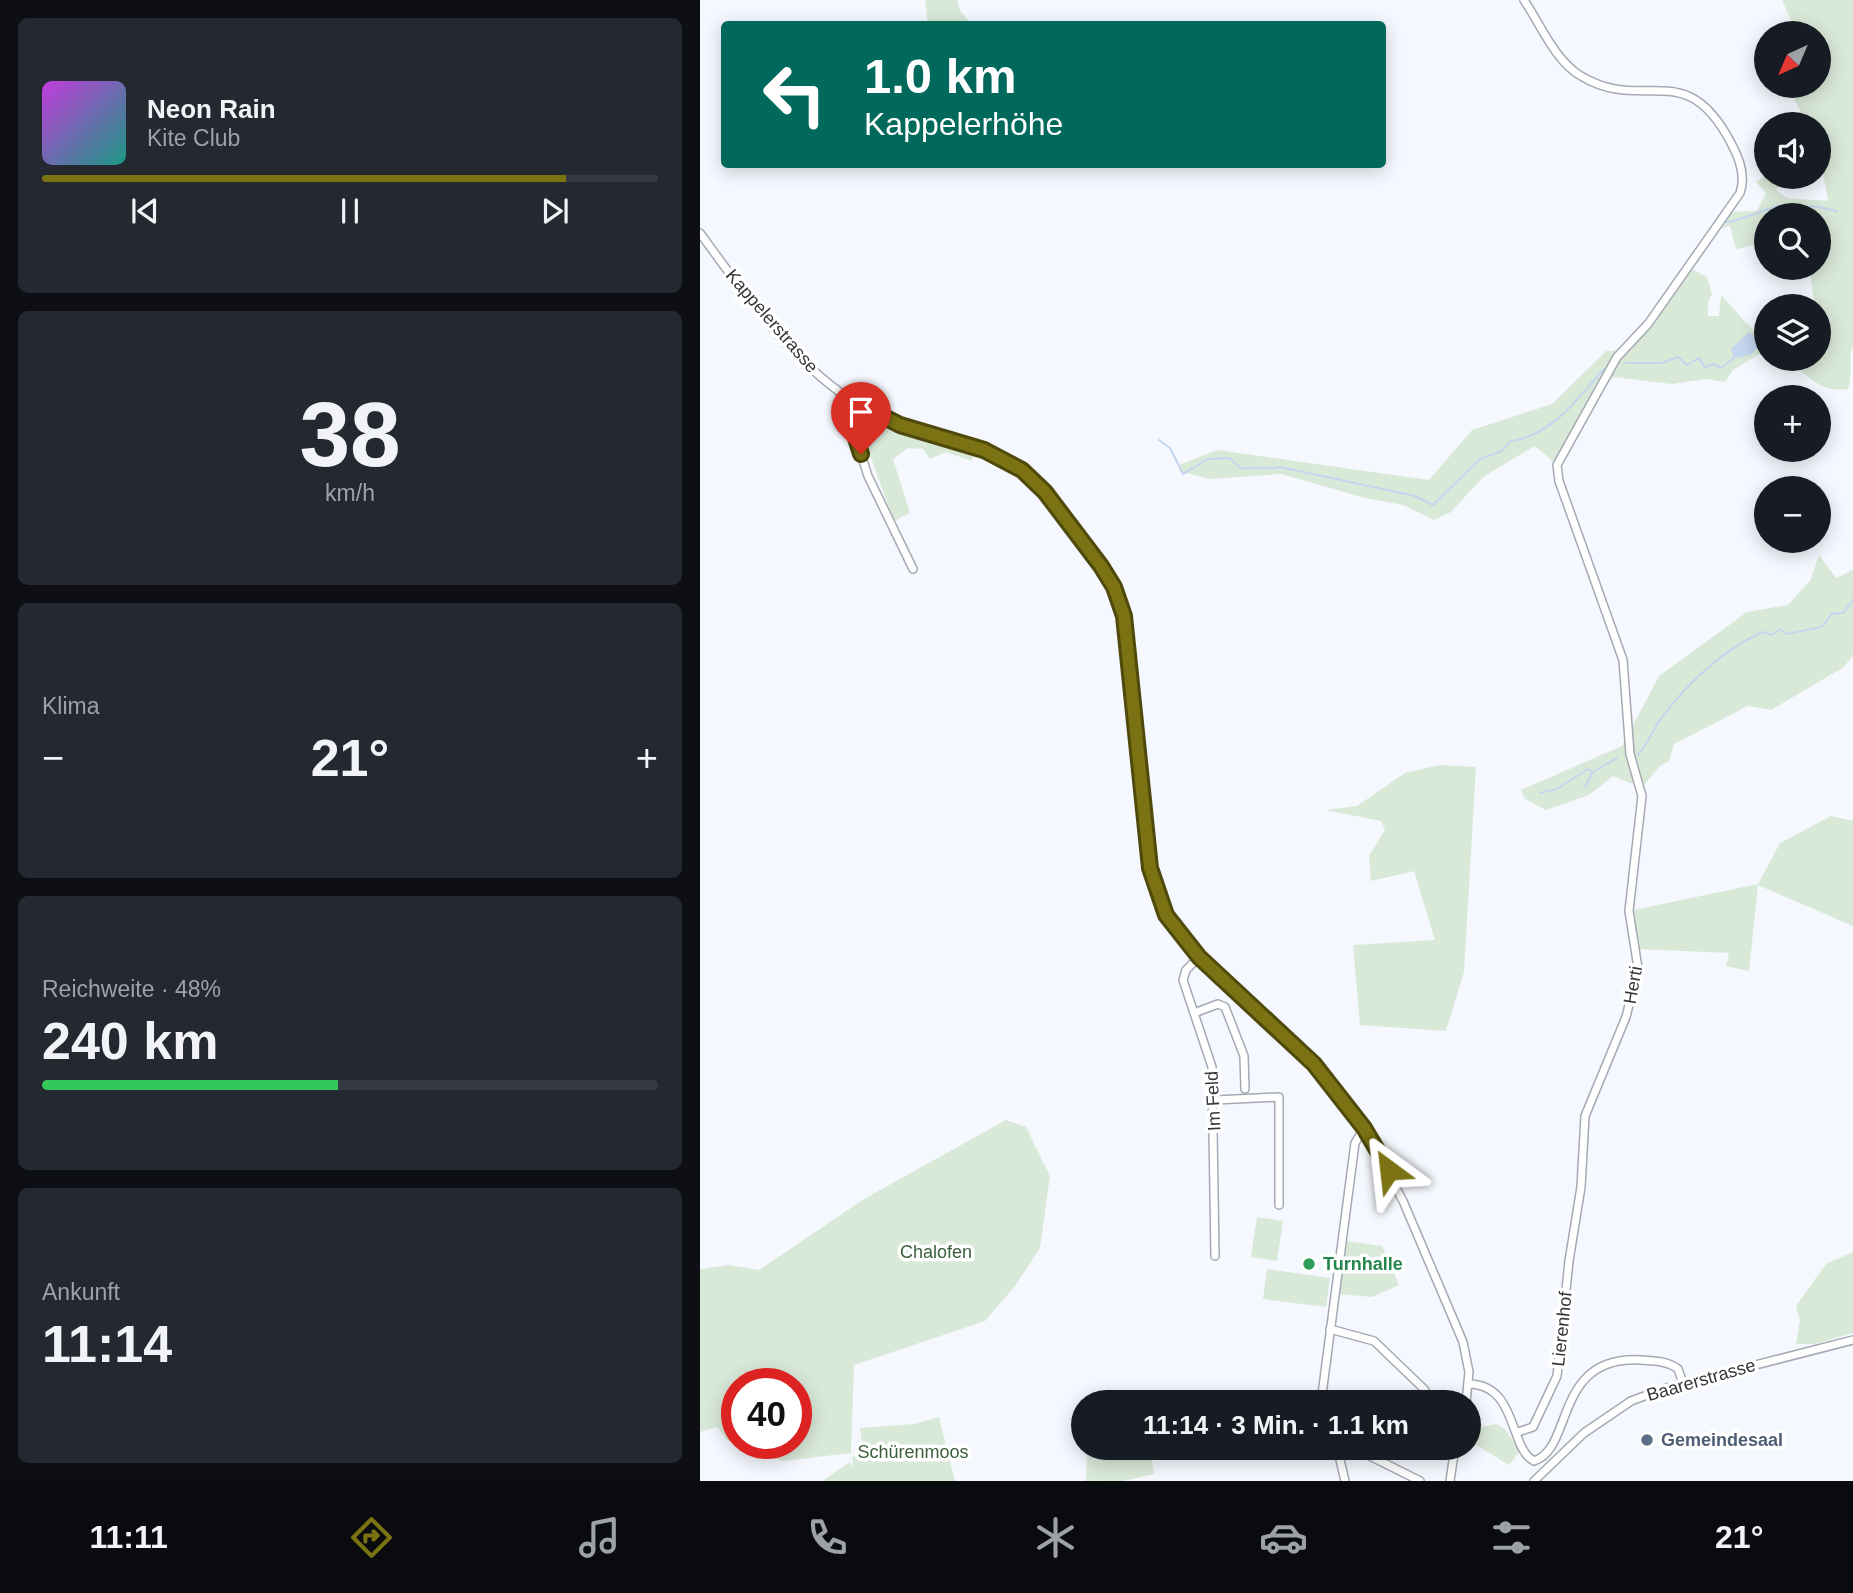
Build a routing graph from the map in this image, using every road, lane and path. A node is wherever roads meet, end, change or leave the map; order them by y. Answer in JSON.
{"nodes":[{"id":1,"x":1524,"y":0,"type":"edge"},
{"id":2,"x":700,"y":233,"type":"edge"},
{"id":3,"x":851,"y":400,"type":"junction"},
{"id":4,"x":913,"y":569,"type":"dead end"},
{"id":5,"x":1199,"y":957,"type":"junction"},
{"id":6,"x":1194,"y":1013,"type":"junction"},
{"id":7,"x":1245,"y":1089,"type":"dead end"},
{"id":8,"x":1215,"y":1100,"type":"junction"},
{"id":9,"x":1364,"y":1128,"type":"junction"},
{"id":10,"x":1279,"y":1205,"type":"dead end"},
{"id":11,"x":1577,"y":1211,"type":"joint"},
{"id":12,"x":1215,"y":1256,"type":"dead end"},
{"id":13,"x":1331,"y":1329,"type":"junction"},
{"id":14,"x":1853,"y":1340,"type":"edge"},
{"id":15,"x":1683,"y":1383,"type":"junction"},
{"id":16,"x":1469,"y":1384,"type":"junction"},
{"id":17,"x":1323,"y":1390,"type":"edge"},
{"id":18,"x":1425,"y":1390,"type":"edge"},
{"id":19,"x":1468,"y":1390,"type":"edge"},
{"id":20,"x":1518,"y":1432,"type":"junction"},
{"id":21,"x":1340,"y":1460,"type":"edge"},
{"id":22,"x":1378,"y":1460,"type":"edge"},
{"id":23,"x":1453,"y":1460,"type":"edge"},
{"id":24,"x":1345,"y":1481,"type":"edge"},
{"id":25,"x":1420,"y":1481,"type":"edge"},
{"id":26,"x":1450,"y":1481,"type":"edge"},
{"id":27,"x":1534,"y":1481,"type":"edge"}],
"edges":[{"from":1,"to":11,"type":"street","name":"Herti"},
{"from":2,"to":3,"type":"street","name":"Kappelerstrasse"},
{"from":3,"to":4,"type":"street"},
{"from":3,"to":5,"type":"street","name":"Kappelerstrasse"},
{"from":5,"to":6,"type":"street","name":"Im Feld"},
{"from":5,"to":9,"type":"street","name":"Kappelerstrasse"},
{"from":6,"to":7,"type":"street"},
{"from":6,"to":8,"type":"street","name":"Im Feld"},
{"from":8,"to":10,"type":"street"},
{"from":8,"to":12,"type":"street","name":"Im Feld"},
{"from":9,"to":13,"type":"street"},
{"from":9,"to":16,"type":"street","name":"Kappelerstrasse"},
{"from":11,"to":20,"type":"street","name":"Lierenhof"},
{"from":13,"to":17,"type":"street"},
{"from":13,"to":18,"type":"street"},
{"from":14,"to":15,"type":"street","name":"Baarerstrasse"},
{"from":15,"to":20,"type":"street","name":"Lierenhof"},
{"from":15,"to":27,"type":"street","name":"Baarerstrasse"},
{"from":16,"to":19,"type":"street","name":"Kappelerstrasse"},
{"from":16,"to":20,"type":"street","name":"Lierenhof"},
{"from":21,"to":24,"type":"street"},
{"from":22,"to":25,"type":"street"},
{"from":23,"to":26,"type":"street"}]}
